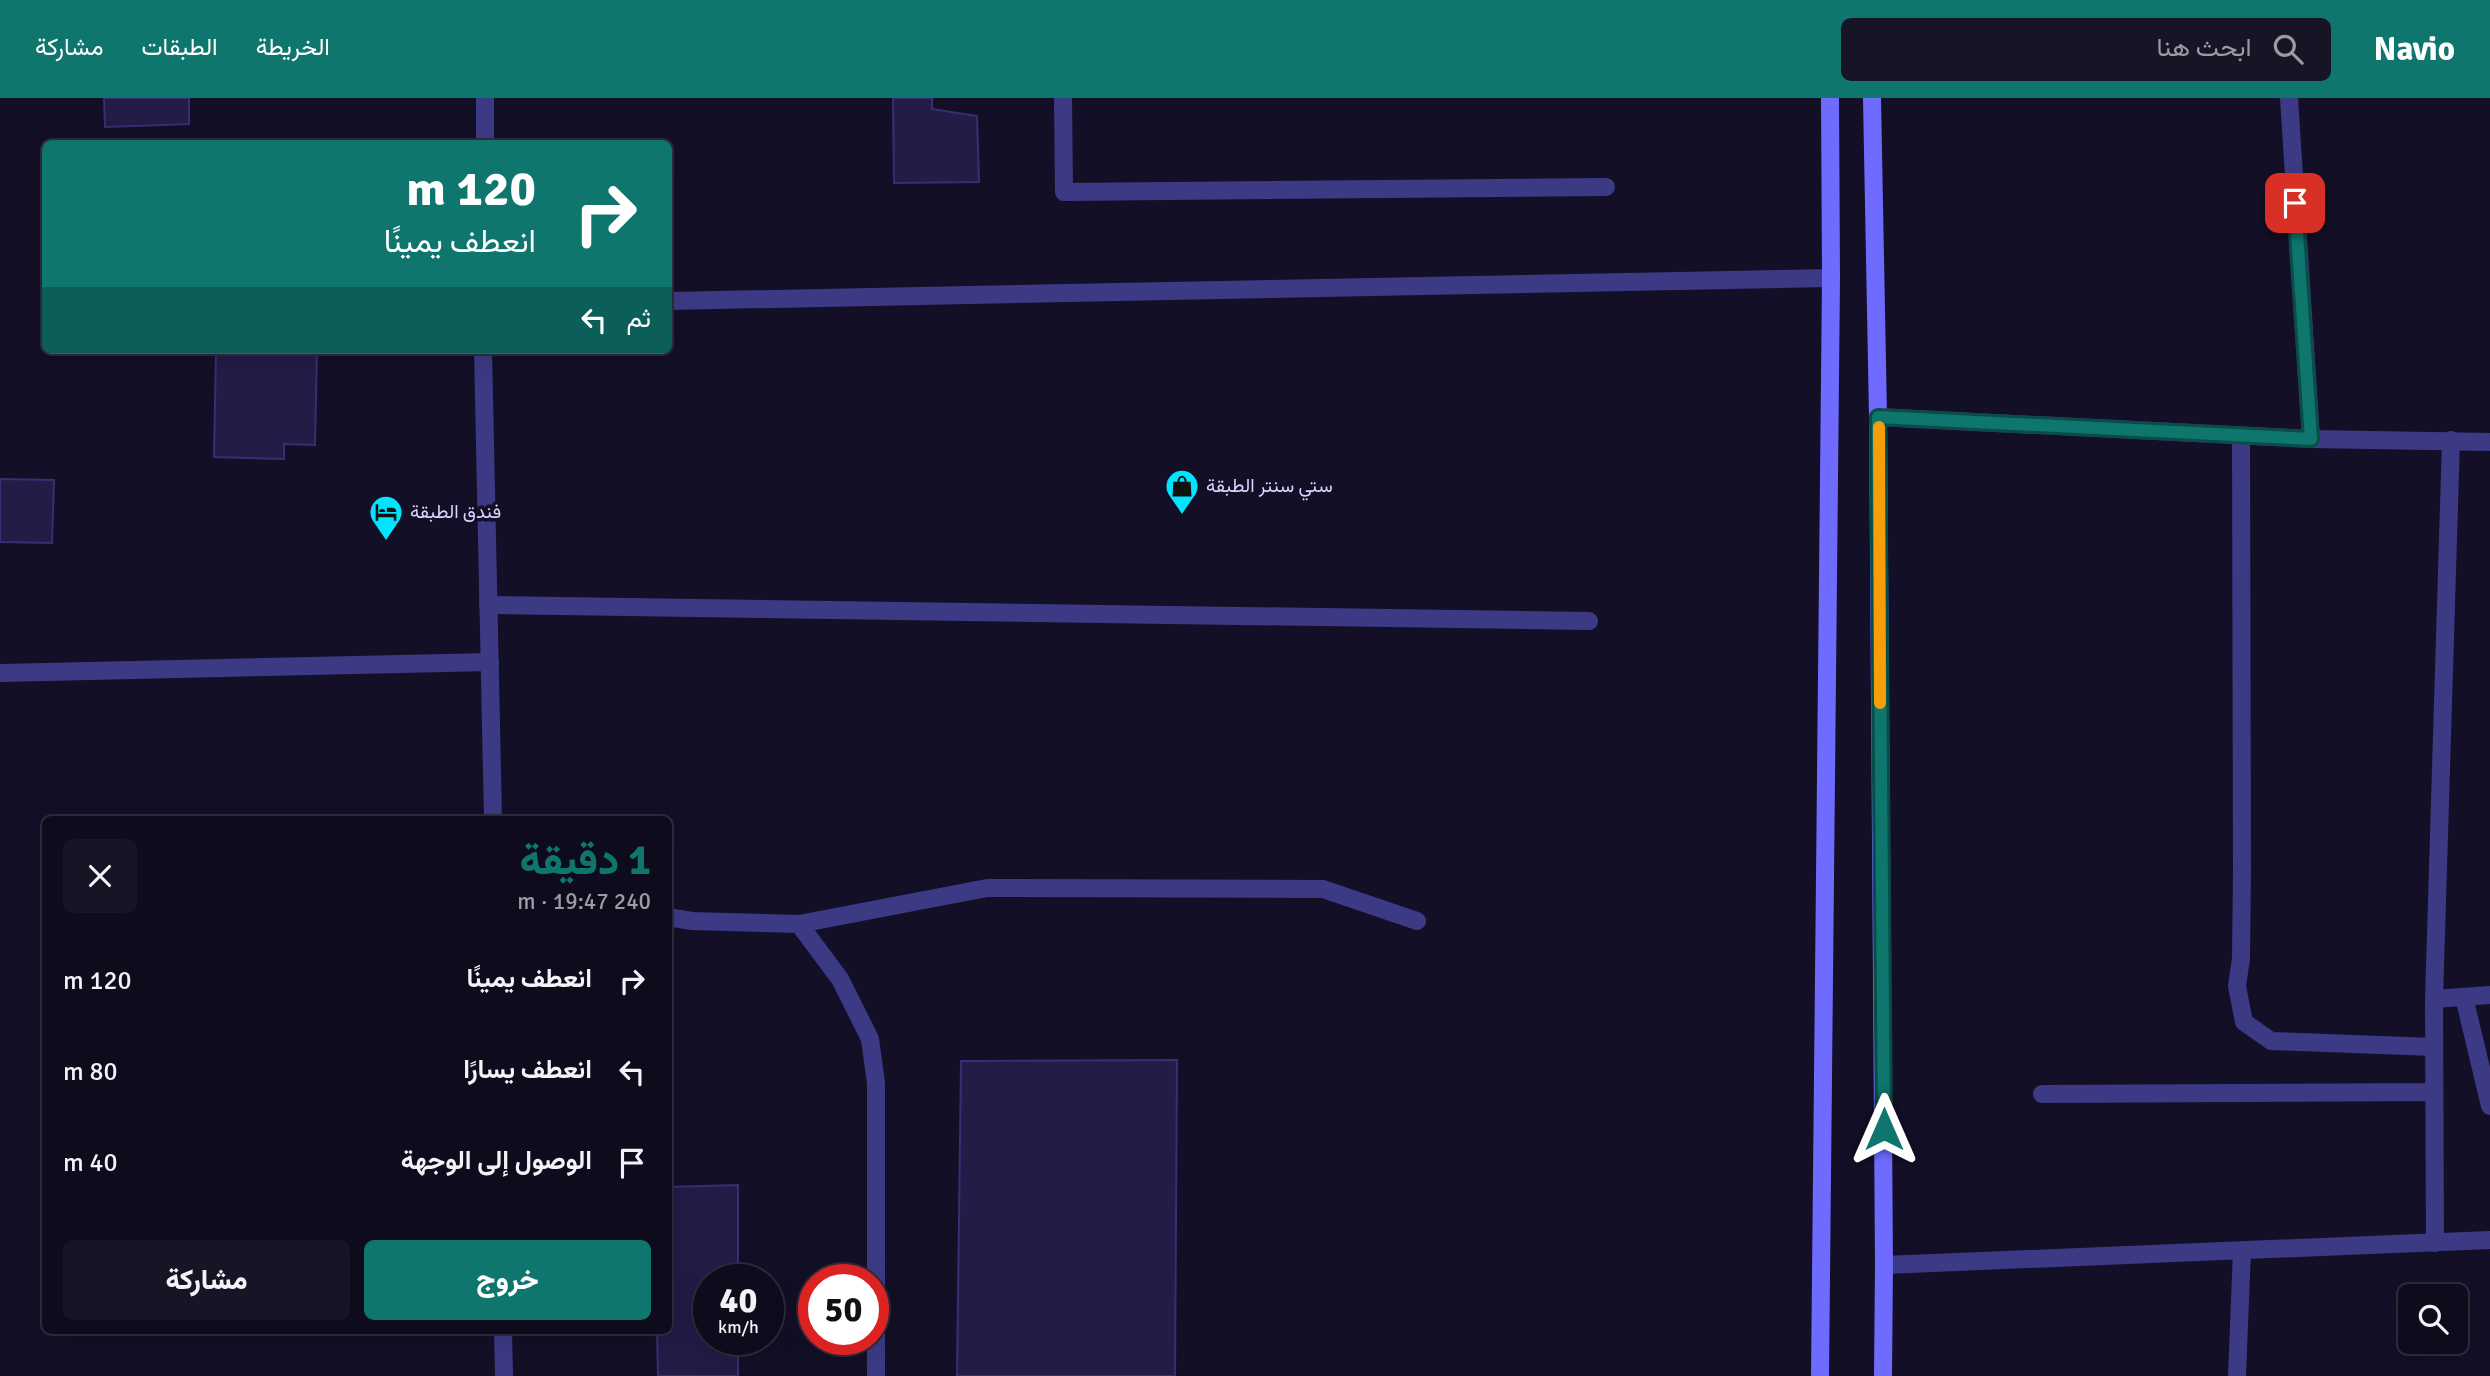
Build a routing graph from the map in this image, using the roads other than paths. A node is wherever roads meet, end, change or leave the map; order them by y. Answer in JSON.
{"nodes":[{"id":1,"x":485,"y":98,"type":"edge"},
{"id":2,"x":1063,"y":98,"type":"edge"},
{"id":3,"x":1830,"y":98,"type":"edge"},
{"id":4,"x":1872,"y":98,"type":"edge"},
{"id":5,"x":2289,"y":98,"type":"edge"},
{"id":6,"x":485,"y":140,"type":"edge"},
{"id":7,"x":1606,"y":187,"type":"dead end"},
{"id":8,"x":1831,"y":278,"type":"junction"},
{"id":9,"x":672,"y":301,"type":"edge"},
{"id":10,"x":484,"y":354,"type":"edge"},
{"id":11,"x":1878,"y":417,"type":"junction"},
{"id":12,"x":2241,"y":435,"type":"junction"},
{"id":13,"x":2311,"y":439,"type":"junction"},
{"id":14,"x":2451,"y":440,"type":"junction"},
{"id":15,"x":2490,"y":442,"type":"edge"},
{"id":16,"x":488,"y":606,"type":"junction"},
{"id":17,"x":1589,"y":621,"type":"dead end"},
{"id":18,"x":490,"y":662,"type":"junction"},
{"id":19,"x":0,"y":673,"type":"edge"},
{"id":20,"x":493,"y":816,"type":"edge"},
{"id":21,"x":672,"y":918,"type":"edge"},
{"id":22,"x":1417,"y":921,"type":"dead end"},
{"id":23,"x":799,"y":924,"type":"junction"},
{"id":24,"x":2490,"y":995,"type":"edge"},
{"id":25,"x":2464,"y":997,"type":"junction"},
{"id":26,"x":2434,"y":999,"type":"junction"},
{"id":27,"x":2434,"y":1047,"type":"junction"},
{"id":28,"x":2434,"y":1092,"type":"junction"},
{"id":29,"x":2042,"y":1094,"type":"dead end"},
{"id":30,"x":2490,"y":1106,"type":"edge"},
{"id":31,"x":2490,"y":1240,"type":"edge"},
{"id":32,"x":2435,"y":1243,"type":"junction"},
{"id":33,"x":2242,"y":1250,"type":"junction"},
{"id":34,"x":1884,"y":1265,"type":"junction"},
{"id":35,"x":503,"y":1334,"type":"edge"},
{"id":36,"x":504,"y":1376,"type":"edge"},
{"id":37,"x":876,"y":1376,"type":"edge"},
{"id":38,"x":1820,"y":1376,"type":"edge"},
{"id":39,"x":1883,"y":1376,"type":"edge"},
{"id":40,"x":2237,"y":1376,"type":"edge"}],
"edges":[{"from":1,"to":6,"type":"street"},
{"from":2,"to":7,"type":"street"},
{"from":3,"to":8,"type":"main road"},
{"from":4,"to":11,"type":"main road"},
{"from":5,"to":13,"type":"street"},
{"from":8,"to":9,"type":"street"},
{"from":8,"to":38,"type":"main road"},
{"from":10,"to":16,"type":"street"},
{"from":11,"to":12,"type":"street"},
{"from":11,"to":34,"type":"main road"},
{"from":12,"to":13,"type":"street"},
{"from":12,"to":27,"type":"street"},
{"from":13,"to":14,"type":"street"},
{"from":14,"to":15,"type":"street"},
{"from":14,"to":26,"type":"street"},
{"from":16,"to":17,"type":"street"},
{"from":16,"to":18,"type":"street"},
{"from":18,"to":19,"type":"street"},
{"from":18,"to":20,"type":"street"},
{"from":21,"to":23,"type":"street"},
{"from":22,"to":23,"type":"street"},
{"from":23,"to":37,"type":"street"},
{"from":24,"to":25,"type":"street"},
{"from":25,"to":26,"type":"street"},
{"from":25,"to":30,"type":"street"},
{"from":26,"to":27,"type":"street"},
{"from":27,"to":28,"type":"street"},
{"from":28,"to":29,"type":"street"},
{"from":28,"to":32,"type":"street"},
{"from":31,"to":32,"type":"street"},
{"from":32,"to":33,"type":"street"},
{"from":33,"to":34,"type":"street"},
{"from":33,"to":40,"type":"street"},
{"from":34,"to":39,"type":"main road"},
{"from":35,"to":36,"type":"street"}]}
